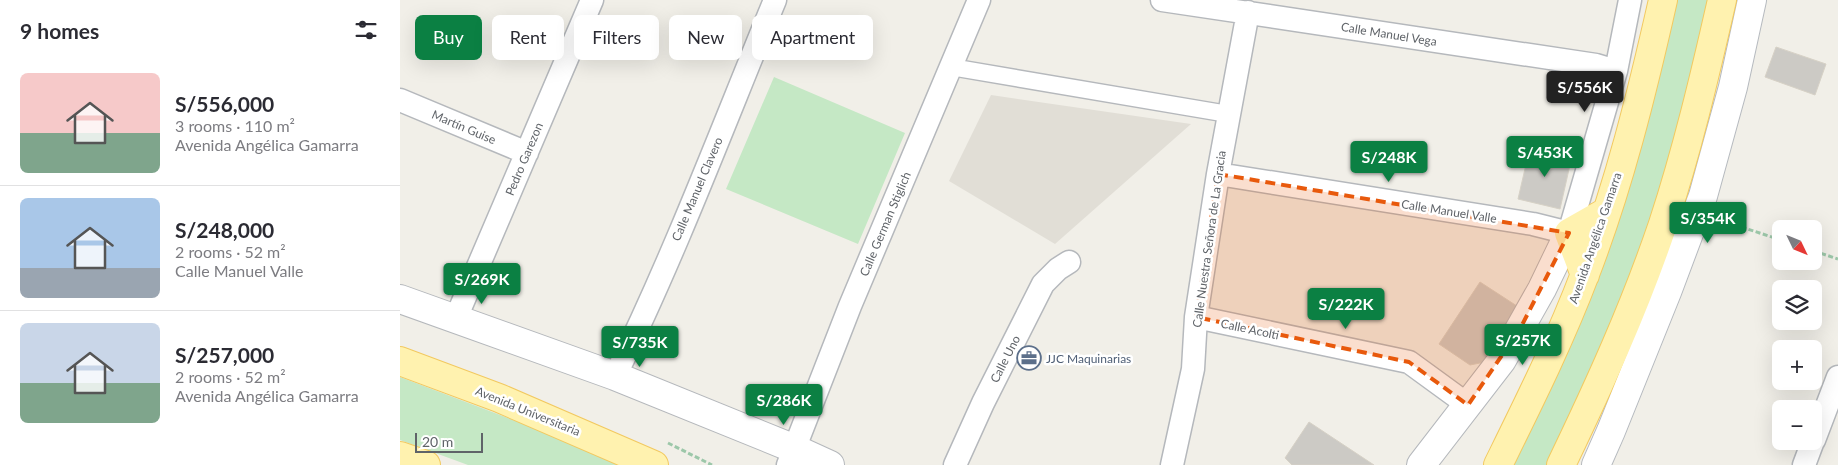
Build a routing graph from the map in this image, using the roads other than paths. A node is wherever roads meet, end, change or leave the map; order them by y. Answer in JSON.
{"nodes":[{"id":1,"x":592,"y":0,"type":"edge"},
{"id":2,"x":775,"y":0,"type":"edge"},
{"id":3,"x":979,"y":0,"type":"edge"},
{"id":4,"x":1162,"y":0,"type":"edge"},
{"id":5,"x":1630,"y":0,"type":"edge"},
{"id":6,"x":1663,"y":0,"type":"edge"},
{"id":7,"x":1722,"y":0,"type":"edge"},
{"id":8,"x":1752,"y":0,"type":"edge"},
{"id":9,"x":1248,"y":12,"type":"junction"},
{"id":10,"x":951,"y":67,"type":"junction"},
{"id":11,"x":1616,"y":71,"type":"junction"},
{"id":12,"x":400,"y":100,"type":"edge"},
{"id":13,"x":1228,"y":114,"type":"junction"},
{"id":14,"x":527,"y":153,"type":"junction"},
{"id":15,"x":1218,"y":174,"type":"junction"},
{"id":16,"x":1606,"y":212,"type":"junction"},
{"id":17,"x":1569,"y":233,"type":"junction"},
{"id":18,"x":1069,"y":262,"type":"dead end"},
{"id":19,"x":1585,"y":275,"type":"junction"},
{"id":20,"x":400,"y":299,"type":"edge"},
{"id":21,"x":1196,"y":317,"type":"junction"},
{"id":22,"x":456,"y":318,"type":"junction"},
{"id":23,"x":1520,"y":329,"type":"junction"},
{"id":24,"x":1553,"y":350,"type":"junction"},
{"id":25,"x":400,"y":361,"type":"edge"},
{"id":26,"x":615,"y":376,"type":"junction"},
{"id":27,"x":1838,"y":377,"type":"edge"},
{"id":28,"x":1468,"y":405,"type":"junction"},
{"id":29,"x":1822,"y":420,"type":"edge"},
{"id":30,"x":1810,"y":450,"type":"edge"},
{"id":31,"x":400,"y":456,"type":"edge"},
{"id":32,"x":792,"y":457,"type":"edge"},
{"id":33,"x":426,"y":465,"type":"edge"},
{"id":34,"x":654,"y":465,"type":"edge"},
{"id":35,"x":830,"y":465,"type":"edge"},
{"id":36,"x":955,"y":465,"type":"edge"},
{"id":37,"x":1172,"y":465,"type":"edge"},
{"id":38,"x":1421,"y":465,"type":"edge"},
{"id":39,"x":1498,"y":465,"type":"edge"},
{"id":40,"x":1562,"y":465,"type":"edge"},
{"id":41,"x":1596,"y":465,"type":"edge"},
{"id":42,"x":1804,"y":465,"type":"edge"}],
"edges":[{"from":1,"to":14,"type":"street","name":"Pedro Garezon"},
{"from":2,"to":26,"type":"street","name":"Calle Manuel Clavero"},
{"from":3,"to":10,"type":"street","name":"Calle German Stiglich"},
{"from":4,"to":9,"type":"street","name":"Calle Manuel Vega"},
{"from":5,"to":11,"type":"street"},
{"from":6,"to":16,"type":"main road","name":"Avenida Angélica Gamarra"},
{"from":7,"to":40,"type":"main road"},
{"from":8,"to":41,"type":"street"},
{"from":9,"to":11,"type":"street","name":"Calle Manuel Vega"},
{"from":9,"to":13,"type":"street","name":"Calle Nuestra Señora de La Gracia"},
{"from":10,"to":13,"type":"street"},
{"from":10,"to":32,"type":"street","name":"Calle German Stiglich"},
{"from":11,"to":17,"type":"street"},
{"from":12,"to":14,"type":"street","name":"Martín Guise"},
{"from":13,"to":15,"type":"street","name":"Calle Nuestra Señora de La Gracia"},
{"from":14,"to":22,"type":"street","name":"Pedro Garezon"},
{"from":15,"to":17,"type":"street","name":"Calle Manuel Valle"},
{"from":15,"to":21,"type":"street","name":"Calle Nuestra Señora de La Gracia"},
{"from":16,"to":17,"type":"main road"},
{"from":16,"to":19,"type":"main road","name":"Avenida Angélica Gamarra"},
{"from":17,"to":19,"type":"main road"},
{"from":17,"to":23,"type":"street"},
{"from":18,"to":36,"type":"street","name":"Calle Uno"},
{"from":19,"to":24,"type":"main road","name":"Avenida Angélica Gamarra"},
{"from":20,"to":22,"type":"street"},
{"from":21,"to":28,"type":"street","name":"Calle Acolti"},
{"from":21,"to":37,"type":"street","name":"Calle Nuestra Señora de La Gracia"},
{"from":22,"to":26,"type":"street"},
{"from":23,"to":24,"type":"street"},
{"from":23,"to":28,"type":"street"},
{"from":24,"to":39,"type":"main road","name":"Avenida Angélica Gamarra"},
{"from":25,"to":34,"type":"main road","name":"Avenida Universitaria"},
{"from":26,"to":32,"type":"street"},
{"from":27,"to":29,"type":"street"},
{"from":28,"to":38,"type":"street"},
{"from":30,"to":42,"type":"street"},
{"from":31,"to":33,"type":"main road"},
{"from":32,"to":35,"type":"street"}]}
